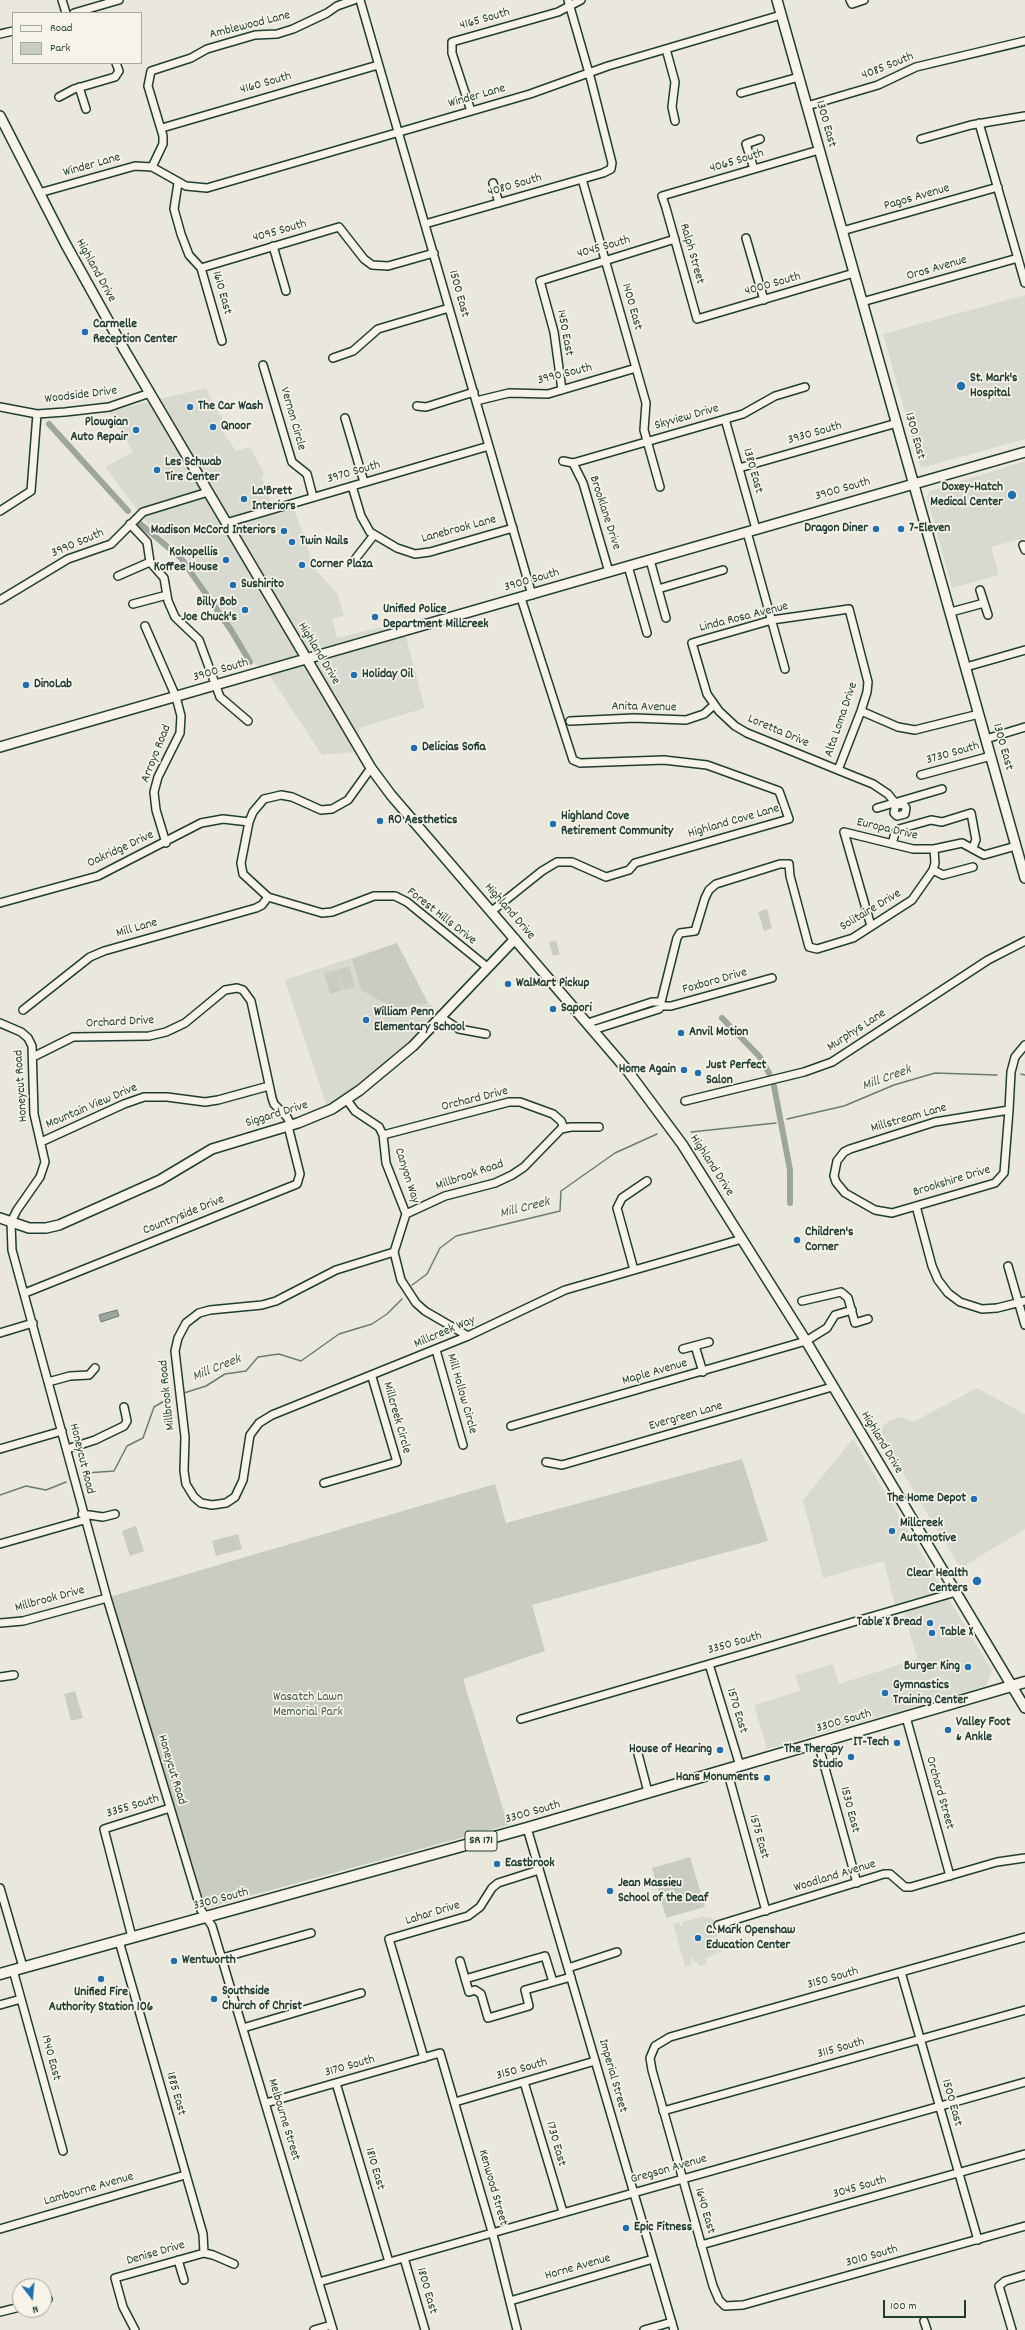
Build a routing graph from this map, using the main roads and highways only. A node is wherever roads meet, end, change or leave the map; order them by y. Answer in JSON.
{"nodes":[{"id":1,"x":777,"y":0,"type":"edge"},
{"id":2,"x":0,"y":116,"type":"edge"},
{"id":3,"x":1025,"y":452,"type":"edge"},
{"id":4,"x":914,"y":484,"type":"junction"},
{"id":5,"x":306,"y":660,"type":"junction"},
{"id":6,"x":0,"y":747,"type":"edge"},
{"id":7,"x":1023,"y":865,"type":"edge"},
{"id":8,"x":1025,"y":878,"type":"edge"},
{"id":9,"x":515,"y":939,"type":"junction"},
{"id":10,"x":0,"y":1218,"type":"edge"},
{"id":11,"x":1025,"y":1682,"type":"edge"},
{"id":12,"x":1012,"y":1685,"type":"junction"},
{"id":13,"x":1025,"y":1708,"type":"edge"},
{"id":14,"x":0,"y":1974,"type":"edge"}],
"edges":[{"from":1,"to":4,"type":"main road","name":"1300 East"},
{"from":2,"to":5,"type":"main road","name":"Highland Drive"},
{"from":3,"to":4,"type":"main road","name":"3900 South"},
{"from":4,"to":5,"type":"main road","name":"3900 South"},
{"from":4,"to":7,"type":"main road","name":"1300 East"},
{"from":5,"to":6,"type":"main road","name":"3900 South"},
{"from":5,"to":9,"type":"main road","name":"Highland Drive"},
{"from":7,"to":8,"type":"main road","name":"1300 East"},
{"from":9,"to":10,"type":"main road","name":"Siggard Drive"},
{"from":9,"to":12,"type":"main road","name":"Highland Drive"},
{"from":11,"to":12,"type":"main road","name":"3300 South","number":"SR 171"},
{"from":12,"to":13,"type":"main road","name":"Highland Drive"},
{"from":12,"to":14,"type":"main road","name":"3300 South","number":"SR 171"}]}
